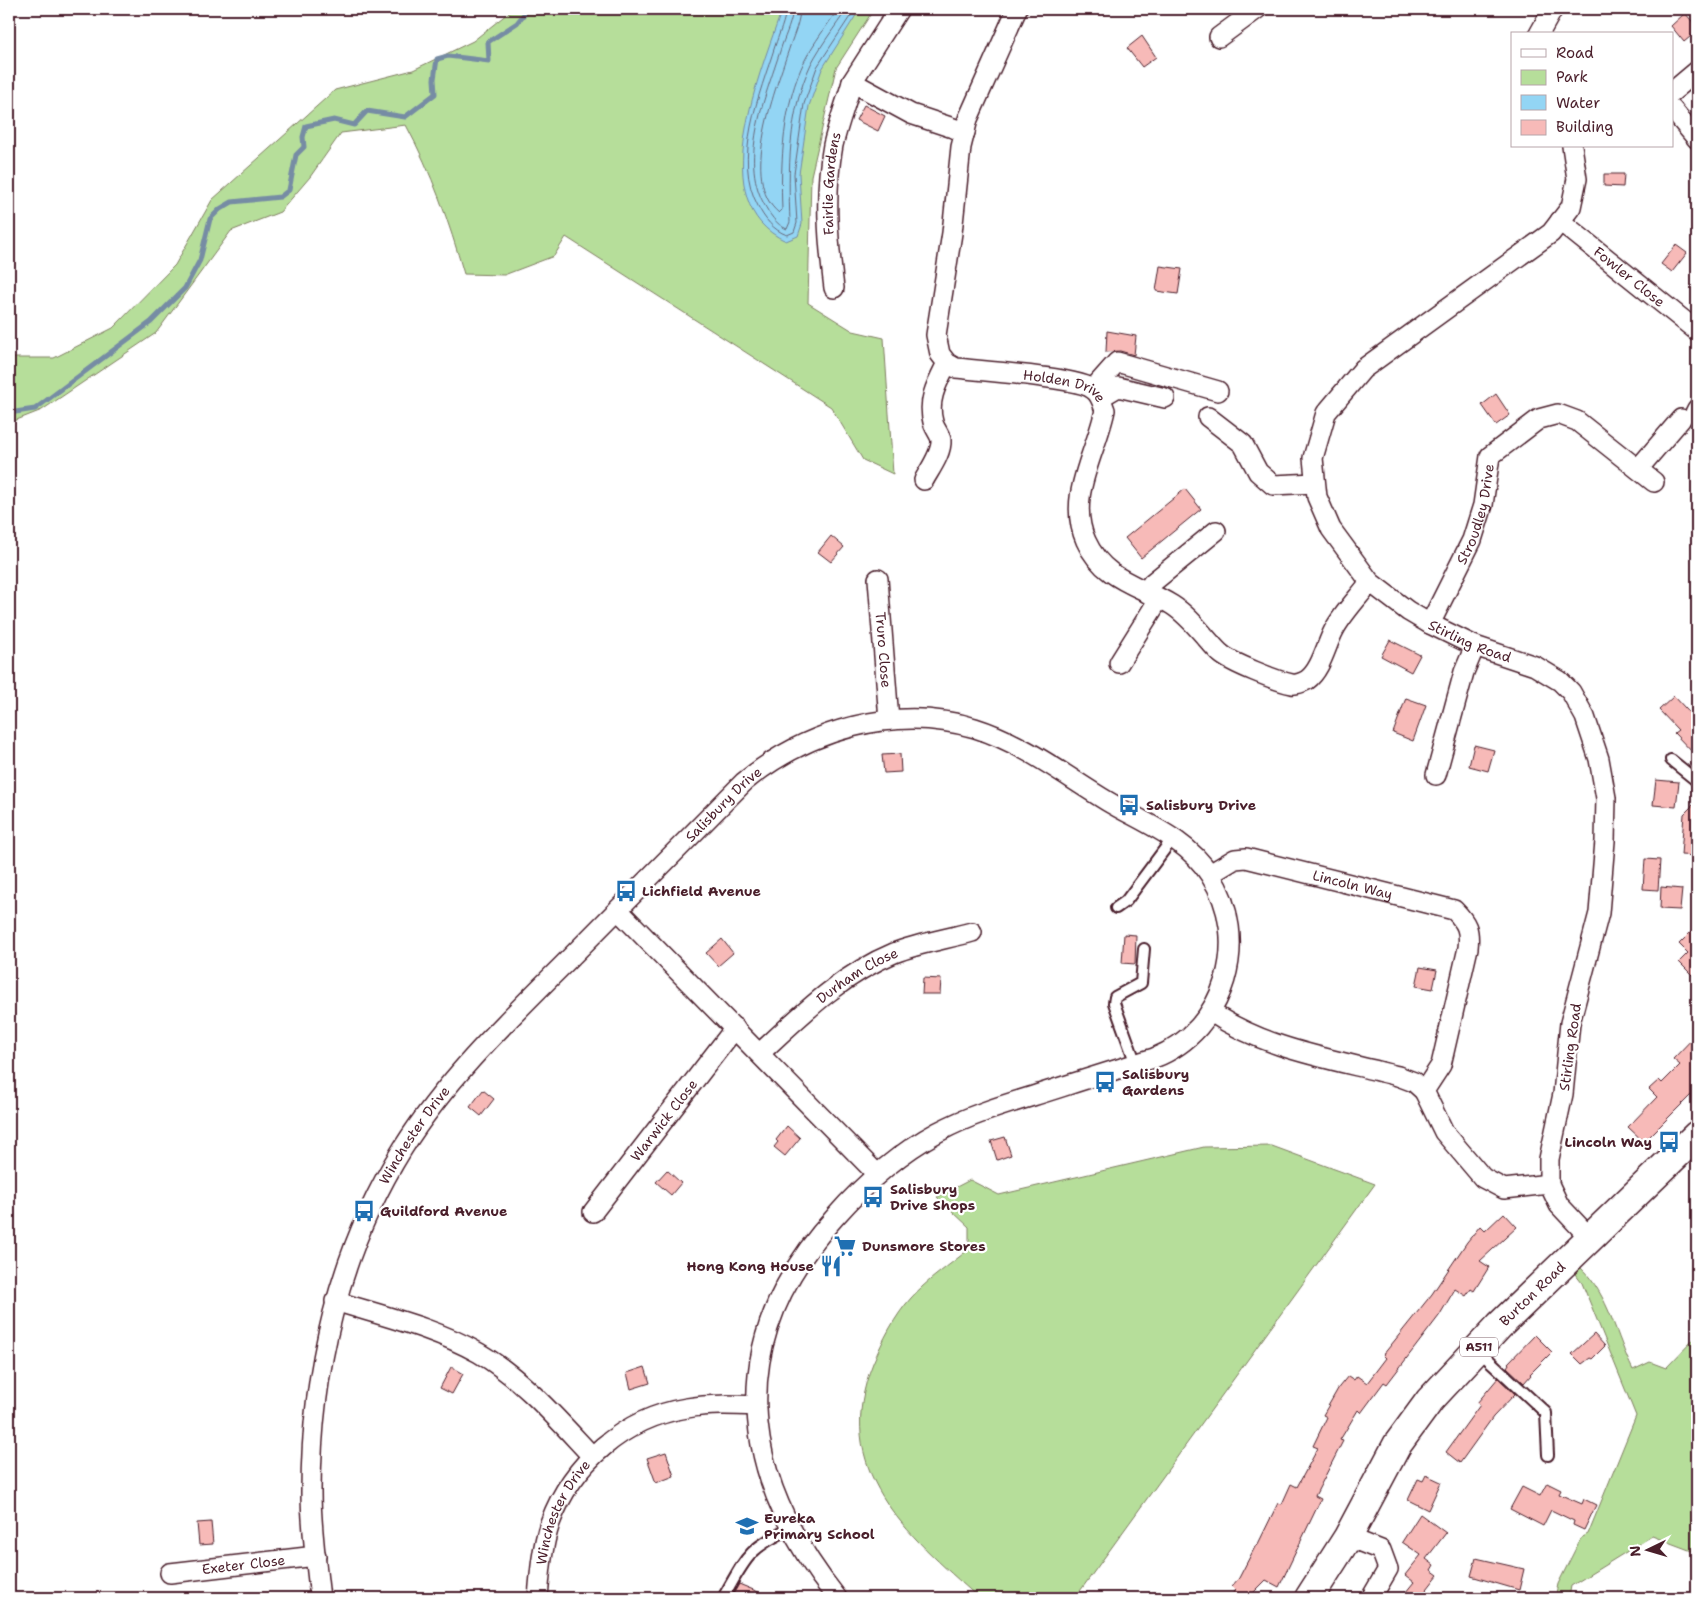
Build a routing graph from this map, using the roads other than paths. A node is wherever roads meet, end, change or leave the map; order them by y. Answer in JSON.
{"nodes":[{"id":1,"x":898,"y":9,"type":"edge"},
{"id":2,"x":1017,"y":9,"type":"edge"},
{"id":3,"x":1257,"y":9,"type":"edge"},
{"id":4,"x":1552,"y":9,"type":"edge"},
{"id":5,"x":1540,"y":32,"type":"edge"},
{"id":6,"x":1219,"y":37,"type":"dead end"},
{"id":7,"x":1697,"y":71,"type":"edge"},
{"id":8,"x":852,"y":82,"type":"junction"},
{"id":9,"x":1674,"y":90,"type":"edge"},
{"id":10,"x":1674,"y":111,"type":"edge"},
{"id":11,"x":964,"y":132,"type":"junction"},
{"id":12,"x":1697,"y":139,"type":"edge"},
{"id":13,"x":1572,"y":148,"type":"edge"},
{"id":14,"x":1560,"y":221,"type":"junction"},
{"id":15,"x":834,"y":288,"type":"dead end"},
{"id":16,"x":1697,"y":331,"type":"edge"},
{"id":17,"x":947,"y":363,"type":"junction"},
{"id":18,"x":1218,"y":391,"type":"dead end"},
{"id":19,"x":1097,"y":393,"type":"junction"},
{"id":20,"x":1165,"y":398,"type":"dead end"},
{"id":21,"x":1691,"y":414,"type":"edge"},
{"id":22,"x":1208,"y":417,"type":"dead end"},
{"id":23,"x":1638,"y":469,"type":"junction"},
{"id":24,"x":924,"y":480,"type":"dead end"},
{"id":25,"x":1654,"y":482,"type":"dead end"},
{"id":26,"x":1315,"y":483,"type":"junction"},
{"id":27,"x":1216,"y":531,"type":"dead end"},
{"id":28,"x":878,"y":579,"type":"dead end"},
{"id":29,"x":1370,"y":582,"type":"junction"},
{"id":30,"x":1153,"y":596,"type":"junction"},
{"id":31,"x":1430,"y":624,"type":"junction"},
{"id":32,"x":1476,"y":646,"type":"junction"},
{"id":33,"x":1119,"y":663,"type":"dead end"},
{"id":34,"x":889,"y":720,"type":"junction"},
{"id":35,"x":1672,"y":760,"type":"dead end"},
{"id":36,"x":1436,"y":775,"type":"dead end"},
{"id":37,"x":1697,"y":781,"type":"edge"},
{"id":38,"x":1173,"y":838,"type":"junction"},
{"id":39,"x":1210,"y":874,"type":"junction"},
{"id":40,"x":1116,"y":908,"type":"dead end"},
{"id":41,"x":618,"y":910,"type":"junction"},
{"id":42,"x":972,"y":932,"type":"dead end"},
{"id":43,"x":1144,"y":949,"type":"dead end"},
{"id":44,"x":1212,"y":1012,"type":"junction"},
{"id":45,"x":735,"y":1028,"type":"junction"},
{"id":46,"x":760,"y":1053,"type":"junction"},
{"id":47,"x":1136,"y":1064,"type":"junction"},
{"id":48,"x":1424,"y":1091,"type":"junction"},
{"id":49,"x":1697,"y":1135,"type":"edge"},
{"id":50,"x":869,"y":1180,"type":"junction"},
{"id":51,"x":1549,"y":1184,"type":"junction"},
{"id":52,"x":593,"y":1212,"type":"dead end"},
{"id":53,"x":1590,"y":1238,"type":"junction"},
{"id":54,"x":336,"y":1302,"type":"junction"},
{"id":55,"x":1477,"y":1349,"type":"junction"},
{"id":56,"x":756,"y":1406,"type":"junction"},
{"id":57,"x":1548,"y":1455,"type":"dead end"},
{"id":58,"x":592,"y":1456,"type":"junction"},
{"id":59,"x":790,"y":1529,"type":"junction"},
{"id":60,"x":1348,"y":1537,"type":"junction"},
{"id":61,"x":316,"y":1556,"type":"junction"},
{"id":62,"x":170,"y":1573,"type":"dead end"},
{"id":63,"x":320,"y":1598,"type":"edge"},
{"id":64,"x":538,"y":1598,"type":"edge"},
{"id":65,"x":723,"y":1598,"type":"edge"},
{"id":66,"x":837,"y":1598,"type":"edge"},
{"id":67,"x":1309,"y":1598,"type":"edge"},
{"id":68,"x":1371,"y":1598,"type":"edge"}],
"edges":[{"from":1,"to":8,"type":"street","name":"Fairlie Gardens"},
{"from":2,"to":11,"type":"street"},
{"from":3,"to":6,"type":"street"},
{"from":4,"to":5,"type":"street"},
{"from":7,"to":9,"type":"street"},
{"from":8,"to":11,"type":"street"},
{"from":8,"to":15,"type":"street","name":"Fairlie Gardens"},
{"from":10,"to":12,"type":"street"},
{"from":11,"to":17,"type":"street"},
{"from":13,"to":14,"type":"street","name":"Stirling Road"},
{"from":14,"to":16,"type":"street","name":"Fowler Close"},
{"from":14,"to":26,"type":"street","name":"Stirling Road"},
{"from":17,"to":19,"type":"street","name":"Holden Drive"},
{"from":17,"to":24,"type":"street"},
{"from":18,"to":19,"type":"street"},
{"from":19,"to":20,"type":"street"},
{"from":19,"to":30,"type":"street","name":"Holden Drive"},
{"from":21,"to":23,"type":"street"},
{"from":22,"to":26,"type":"street"},
{"from":23,"to":25,"type":"street","name":"Stroudley Drive"},
{"from":23,"to":31,"type":"street","name":"Stroudley Drive"},
{"from":26,"to":29,"type":"street","name":"Stirling Road"},
{"from":27,"to":30,"type":"street"},
{"from":28,"to":34,"type":"street","name":"Truro Close"},
{"from":29,"to":30,"type":"street","name":"Holden Drive"},
{"from":29,"to":31,"type":"street","name":"Stirling Road"},
{"from":30,"to":33,"type":"street"},
{"from":31,"to":32,"type":"street","name":"Stirling Road"},
{"from":32,"to":36,"type":"street"},
{"from":32,"to":51,"type":"street","name":"Stirling Road"},
{"from":34,"to":38,"type":"street","name":"Salisbury Drive"},
{"from":34,"to":41,"type":"street","name":"Salisbury Drive"},
{"from":35,"to":37,"type":"lane"},
{"from":38,"to":39,"type":"street","name":"Salisbury Drive"},
{"from":38,"to":40,"type":"lane"},
{"from":39,"to":44,"type":"street","name":"Salisbury Drive"},
{"from":39,"to":48,"type":"street","name":"Lincoln Way"},
{"from":41,"to":45,"type":"street"},
{"from":41,"to":54,"type":"street","name":"Winchester Drive"},
{"from":42,"to":46,"type":"street","name":"Durham Close"},
{"from":43,"to":47,"type":"lane"},
{"from":44,"to":47,"type":"street","name":"Salisbury Drive"},
{"from":44,"to":48,"type":"street"},
{"from":45,"to":46,"type":"street"},
{"from":45,"to":52,"type":"street","name":"Warwick Close"},
{"from":46,"to":50,"type":"street"},
{"from":47,"to":50,"type":"street","name":"Salisbury Drive"},
{"from":48,"to":51,"type":"street"},
{"from":49,"to":53,"type":"highway","name":"Burton Road","number":"A511"},
{"from":50,"to":56,"type":"street","name":"Salisbury Drive"},
{"from":51,"to":53,"type":"street","name":"Stirling Road"},
{"from":53,"to":55,"type":"highway","name":"Burton Road","number":"A511"},
{"from":54,"to":58,"type":"street"},
{"from":54,"to":61,"type":"street","name":"Winchester Drive"},
{"from":55,"to":57,"type":"lane"},
{"from":55,"to":60,"type":"highway","name":"Burton Road","number":"A511"},
{"from":56,"to":58,"type":"street","name":"Winchester Drive"},
{"from":56,"to":59,"type":"street","name":"Salisbury Drive"},
{"from":58,"to":64,"type":"street","name":"Winchester Drive"},
{"from":59,"to":65,"type":"lane"},
{"from":59,"to":66,"type":"street","name":"Salisbury Drive"},
{"from":60,"to":67,"type":"highway","name":"Burton Road","number":"A511"},
{"from":60,"to":68,"type":"street"},
{"from":61,"to":62,"type":"street","name":"Exeter Close"},
{"from":61,"to":63,"type":"street","name":"Winchester Drive"}]}
